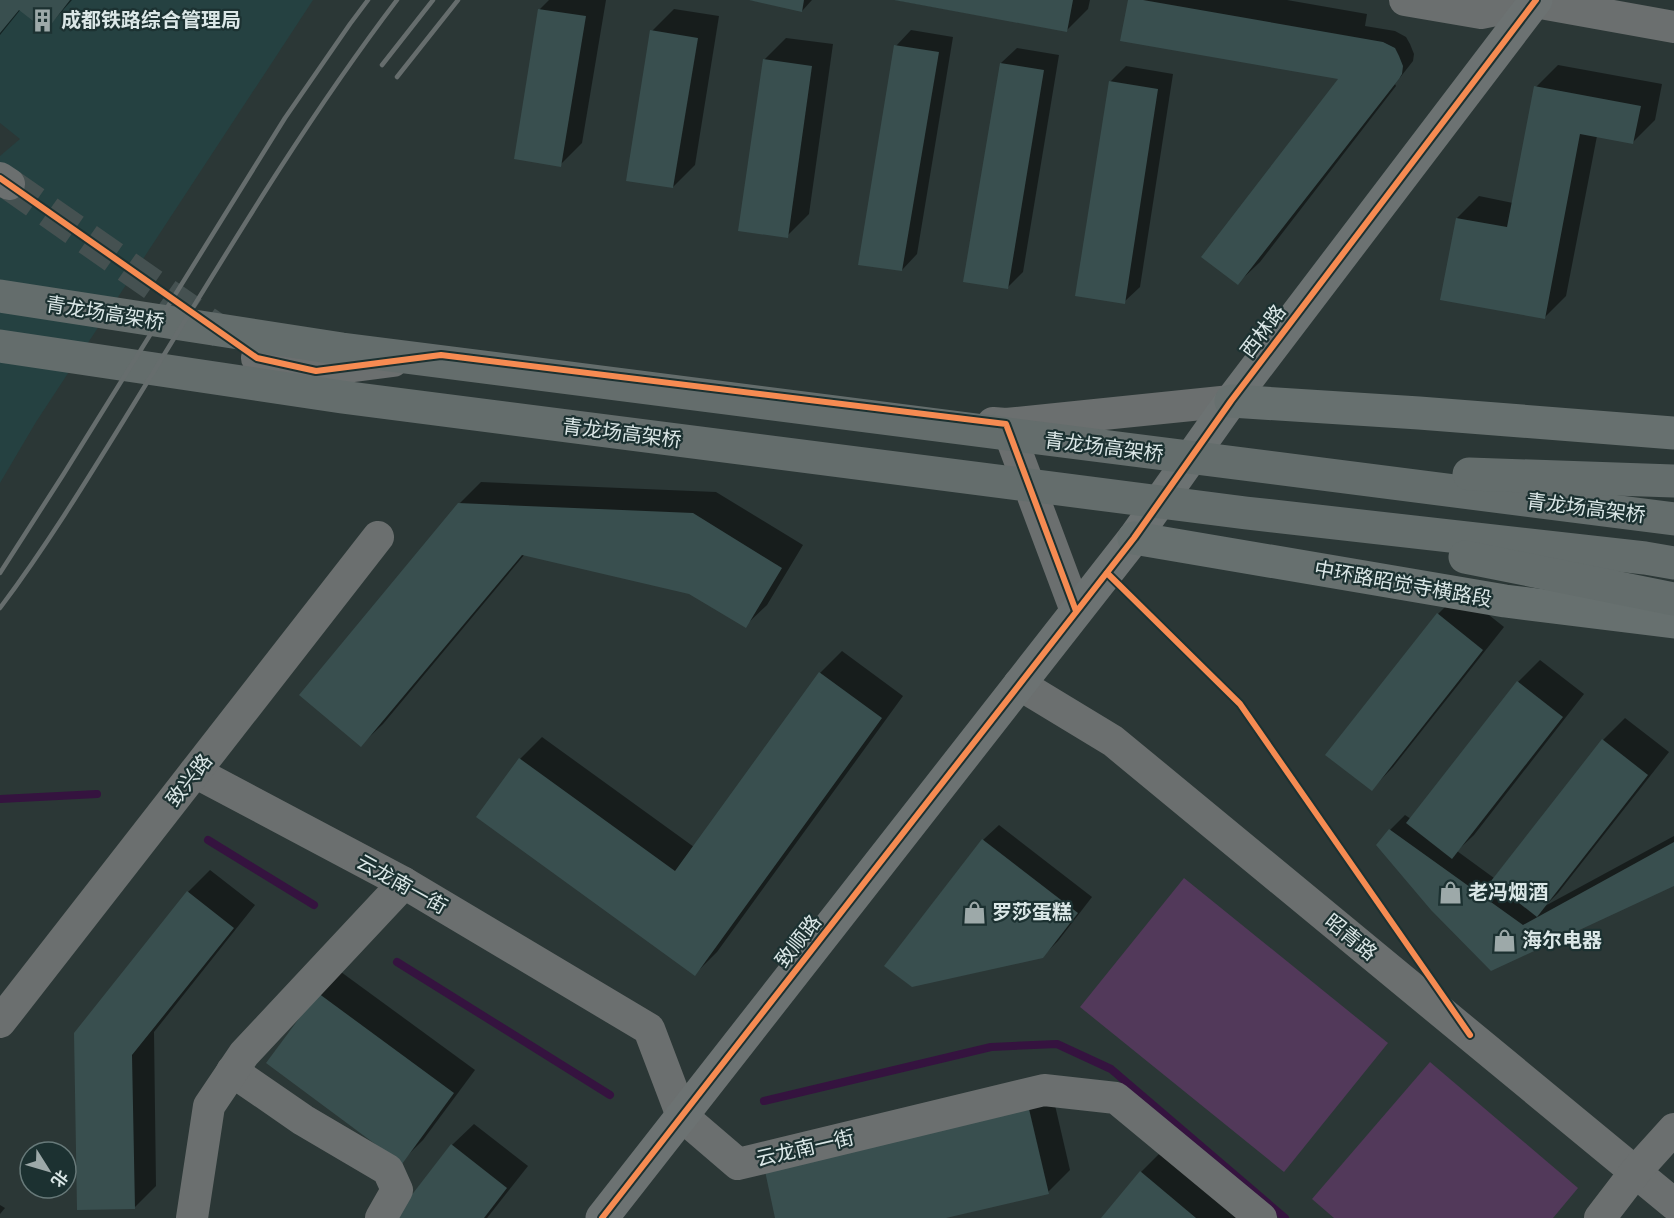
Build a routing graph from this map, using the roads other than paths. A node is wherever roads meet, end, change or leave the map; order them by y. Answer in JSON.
{"nodes":[{"id":1,"x":1405,"y":0,"type":"edge"},
{"id":2,"x":1535,"y":1,"type":"edge"},
{"id":3,"x":1674,"y":27,"type":"edge"},
{"id":4,"x":0,"y":296,"type":"edge"},
{"id":5,"x":0,"y":345,"type":"edge"},
{"id":6,"x":257,"y":358,"type":"dead end"},
{"id":7,"x":1231,"y":401,"type":"junction"},
{"id":8,"x":1006,"y":424,"type":"junction"},
{"id":9,"x":1674,"y":433,"type":"edge"},
{"id":10,"x":1260,"y":467,"type":"junction"},
{"id":11,"x":1674,"y":481,"type":"edge"},
{"id":12,"x":1246,"y":513,"type":"junction"},
{"id":13,"x":1674,"y":519,"type":"edge"},
{"id":14,"x":378,"y":537,"type":"dead end"},
{"id":15,"x":1134,"y":538,"type":"junction"},
{"id":16,"x":1674,"y":563,"type":"edge"},
{"id":17,"x":1674,"y":599,"type":"edge"},
{"id":18,"x":1076,"y":611,"type":"junction"},
{"id":19,"x":1674,"y":622,"type":"edge"},
{"id":20,"x":1019,"y":684,"type":"junction"},
{"id":21,"x":195,"y":772,"type":"junction"},
{"id":22,"x":404,"y":883,"type":"junction"},
{"id":23,"x":0,"y":1022,"type":"edge"},
{"id":24,"x":232,"y":1071,"type":"junction"},
{"id":25,"x":682,"y":1116,"type":"junction"},
{"id":26,"x":1674,"y":1129,"type":"edge"},
{"id":27,"x":1636,"y":1172,"type":"junction"},
{"id":28,"x":1674,"y":1204,"type":"edge"},
{"id":29,"x":192,"y":1218,"type":"edge"},
{"id":30,"x":381,"y":1218,"type":"edge"},
{"id":31,"x":602,"y":1218,"type":"edge"},
{"id":32,"x":1261,"y":1218,"type":"edge"},
{"id":33,"x":1600,"y":1218,"type":"edge"}],
"edges":[{"from":1,"to":2,"type":"street"},
{"from":2,"to":3,"type":"street"},
{"from":2,"to":7,"type":"street","name":"西林路"},
{"from":4,"to":10,"type":"highway","name":"青龙场高架桥"},
{"from":5,"to":12,"type":"highway","name":"青龙场高架桥"},
{"from":6,"to":8,"type":"street"},
{"from":7,"to":8,"type":"street"},
{"from":7,"to":9,"type":"main road"},
{"from":7,"to":15,"type":"street","name":"西林路"},
{"from":8,"to":18,"type":"street"},
{"from":10,"to":11,"type":"highway"},
{"from":10,"to":13,"type":"highway","name":"青龙场高架桥"},
{"from":12,"to":16,"type":"highway","name":"青龙场高架桥"},
{"from":12,"to":17,"type":"highway"},
{"from":14,"to":21,"type":"street","name":"致兴路"},
{"from":15,"to":18,"type":"street","name":"西林路"},
{"from":15,"to":19,"type":"main road","name":"中环路昭觉寺横路段"},
{"from":18,"to":20,"type":"street","name":"西林路"},
{"from":20,"to":25,"type":"street","name":"致顺路"},
{"from":20,"to":27,"type":"street","name":"昭青路"},
{"from":21,"to":22,"type":"street","name":"云龙南一街"},
{"from":21,"to":23,"type":"street","name":"致兴路"},
{"from":22,"to":24,"type":"street"},
{"from":22,"to":25,"type":"street","name":"云龙南一街"},
{"from":24,"to":29,"type":"street"},
{"from":24,"to":30,"type":"street"},
{"from":25,"to":31,"type":"street","name":"致顺路"},
{"from":25,"to":32,"type":"street","name":"云龙南一街"},
{"from":26,"to":27,"type":"street"},
{"from":27,"to":28,"type":"street","name":"昭青路"},
{"from":27,"to":33,"type":"street"}]}
